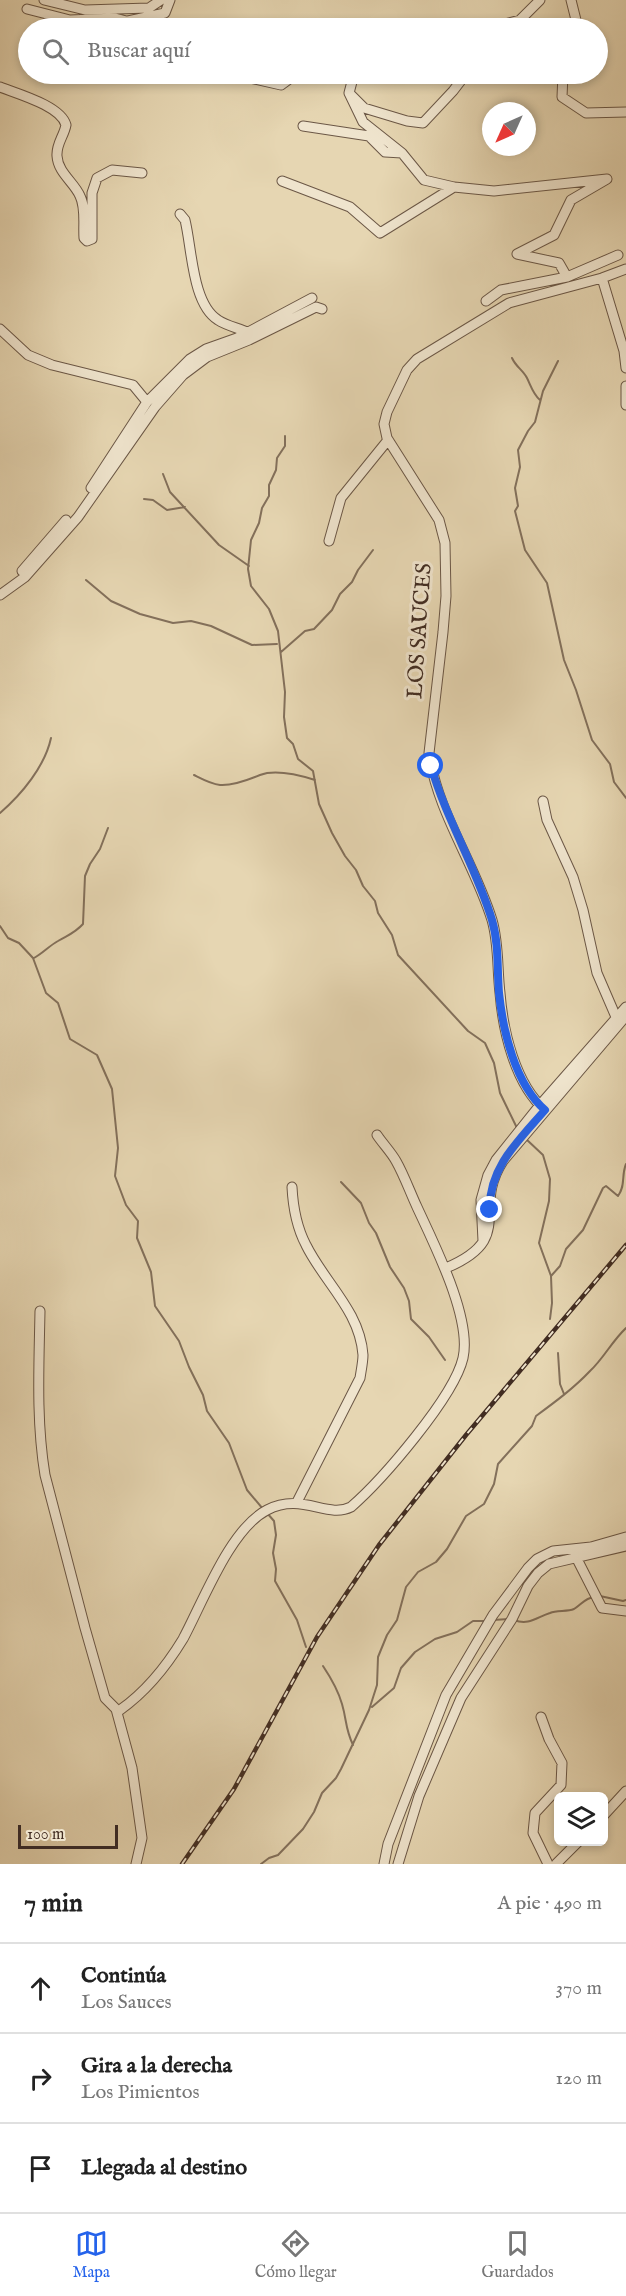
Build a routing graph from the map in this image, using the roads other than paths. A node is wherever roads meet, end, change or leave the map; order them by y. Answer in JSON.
{"nodes":[{"id":1,"x":44,"y":0,"type":"edge"},
{"id":2,"x":161,"y":0,"type":"edge"},
{"id":3,"x":170,"y":0,"type":"edge"},
{"id":4,"x":540,"y":0,"type":"edge"},
{"id":5,"x":571,"y":0,"type":"edge"},
{"id":6,"x":27,"y":9,"type":"dead end"},
{"id":7,"x":62,"y":18,"type":"edge"},
{"id":8,"x":141,"y":18,"type":"edge"},
{"id":9,"x":523,"y":18,"type":"edge"},
{"id":10,"x":576,"y":18,"type":"edge"},
{"id":11,"x":351,"y":84,"type":"edge"},
{"id":12,"x":459,"y":84,"type":"edge"},
{"id":13,"x":563,"y":84,"type":"edge"},
{"id":14,"x":0,"y":87,"type":"edge"},
{"id":15,"x":349,"y":93,"type":"junction"},
{"id":16,"x":626,"y":111,"type":"edge"},
{"id":17,"x":303,"y":126,"type":"dead end"},
{"id":18,"x":402,"y":153,"type":"junction"},
{"id":19,"x":142,"y":173,"type":"dead end"},
{"id":20,"x":282,"y":181,"type":"dead end"},
{"id":21,"x":454,"y":187,"type":"junction"},
{"id":22,"x":180,"y":214,"type":"dead end"},
{"id":23,"x":618,"y":255,"type":"dead end"},
{"id":24,"x":626,"y":269,"type":"edge"},
{"id":25,"x":567,"y":278,"type":"junction"},
{"id":26,"x":602,"y":278,"type":"junction"},
{"id":27,"x":312,"y":298,"type":"dead end"},
{"id":28,"x":486,"y":301,"type":"dead end"},
{"id":29,"x":322,"y":309,"type":"dead end"},
{"id":30,"x":0,"y":329,"type":"edge"},
{"id":31,"x":249,"y":333,"type":"junction"},
{"id":32,"x":626,"y":368,"type":"edge"},
{"id":33,"x":626,"y":386,"type":"edge"},
{"id":34,"x":147,"y":402,"type":"junction"},
{"id":35,"x":626,"y":405,"type":"edge"},
{"id":36,"x":388,"y":440,"type":"junction"},
{"id":37,"x":329,"y":541,"type":"dead end"},
{"id":38,"x":19,"y":575,"type":"dead end"},
{"id":39,"x":0,"y":595,"type":"edge"},
{"id":40,"x":543,"y":801,"type":"dead end"},
{"id":41,"x":626,"y":1007,"type":"edge"},
{"id":42,"x":621,"y":1017,"type":"edge"},
{"id":43,"x":542,"y":1107,"type":"junction"},
{"id":44,"x":377,"y":1135,"type":"dead end"},
{"id":45,"x":291,"y":1187,"type":"dead end"},
{"id":46,"x":446,"y":1268,"type":"junction"},
{"id":47,"x":40,"y":1311,"type":"dead end"},
{"id":48,"x":297,"y":1502,"type":"junction"},
{"id":49,"x":626,"y":1537,"type":"edge"},
{"id":50,"x":626,"y":1546,"type":"edge"},
{"id":51,"x":558,"y":1550,"type":"junction"},
{"id":52,"x":577,"y":1559,"type":"junction"},
{"id":53,"x":564,"y":1562,"type":"junction"},
{"id":54,"x":626,"y":1611,"type":"edge"},
{"id":55,"x":116,"y":1709,"type":"junction"},
{"id":56,"x":541,"y":1717,"type":"dead end"},
{"id":57,"x":626,"y":1791,"type":"edge"},
{"id":58,"x":608,"y":1810,"type":"edge"},
{"id":59,"x":574,"y":1846,"type":"edge"},
{"id":60,"x":136,"y":1864,"type":"edge"},
{"id":61,"x":384,"y":1864,"type":"edge"},
{"id":62,"x":398,"y":1864,"type":"edge"},
{"id":63,"x":548,"y":1864,"type":"edge"},
{"id":64,"x":556,"y":1864,"type":"edge"}],
"edges":[{"from":1,"to":2,"type":"street"},
{"from":3,"to":8,"type":"street"},
{"from":4,"to":9,"type":"street"},
{"from":5,"to":10,"type":"street"},
{"from":6,"to":7,"type":"street"},
{"from":11,"to":15,"type":"street"},
{"from":12,"to":15,"type":"street"},
{"from":13,"to":16,"type":"street"},
{"from":14,"to":19,"type":"street"},
{"from":15,"to":18,"type":"street"},
{"from":17,"to":18,"type":"street"},
{"from":18,"to":21,"type":"street"},
{"from":20,"to":21,"type":"street"},
{"from":21,"to":25,"type":"street"},
{"from":22,"to":31,"type":"street"},
{"from":23,"to":25,"type":"street"},
{"from":24,"to":26,"type":"street"},
{"from":25,"to":28,"type":"street"},
{"from":26,"to":32,"type":"street"},
{"from":26,"to":36,"type":"street"},
{"from":27,"to":31,"type":"street"},
{"from":29,"to":39,"type":"street"},
{"from":30,"to":34,"type":"street"},
{"from":31,"to":34,"type":"street"},
{"from":33,"to":35,"type":"street"},
{"from":34,"to":38,"type":"street"},
{"from":36,"to":37,"type":"street"},
{"from":36,"to":43,"type":"street","name":"LOS SAUCES"},
{"from":40,"to":42,"type":"street"},
{"from":41,"to":42,"type":"street"},
{"from":42,"to":43,"type":"street"},
{"from":43,"to":46,"type":"street"},
{"from":44,"to":46,"type":"street"},
{"from":45,"to":48,"type":"street"},
{"from":46,"to":48,"type":"street"},
{"from":47,"to":55,"type":"street"},
{"from":48,"to":55,"type":"street"},
{"from":49,"to":51,"type":"street"},
{"from":50,"to":52,"type":"street"},
{"from":51,"to":53,"type":"street"},
{"from":51,"to":61,"type":"street"},
{"from":52,"to":53,"type":"street"},
{"from":52,"to":54,"type":"street"},
{"from":53,"to":62,"type":"street"},
{"from":55,"to":60,"type":"street"},
{"from":56,"to":63,"type":"street"},
{"from":57,"to":58,"type":"street"},
{"from":59,"to":64,"type":"street"}]}
